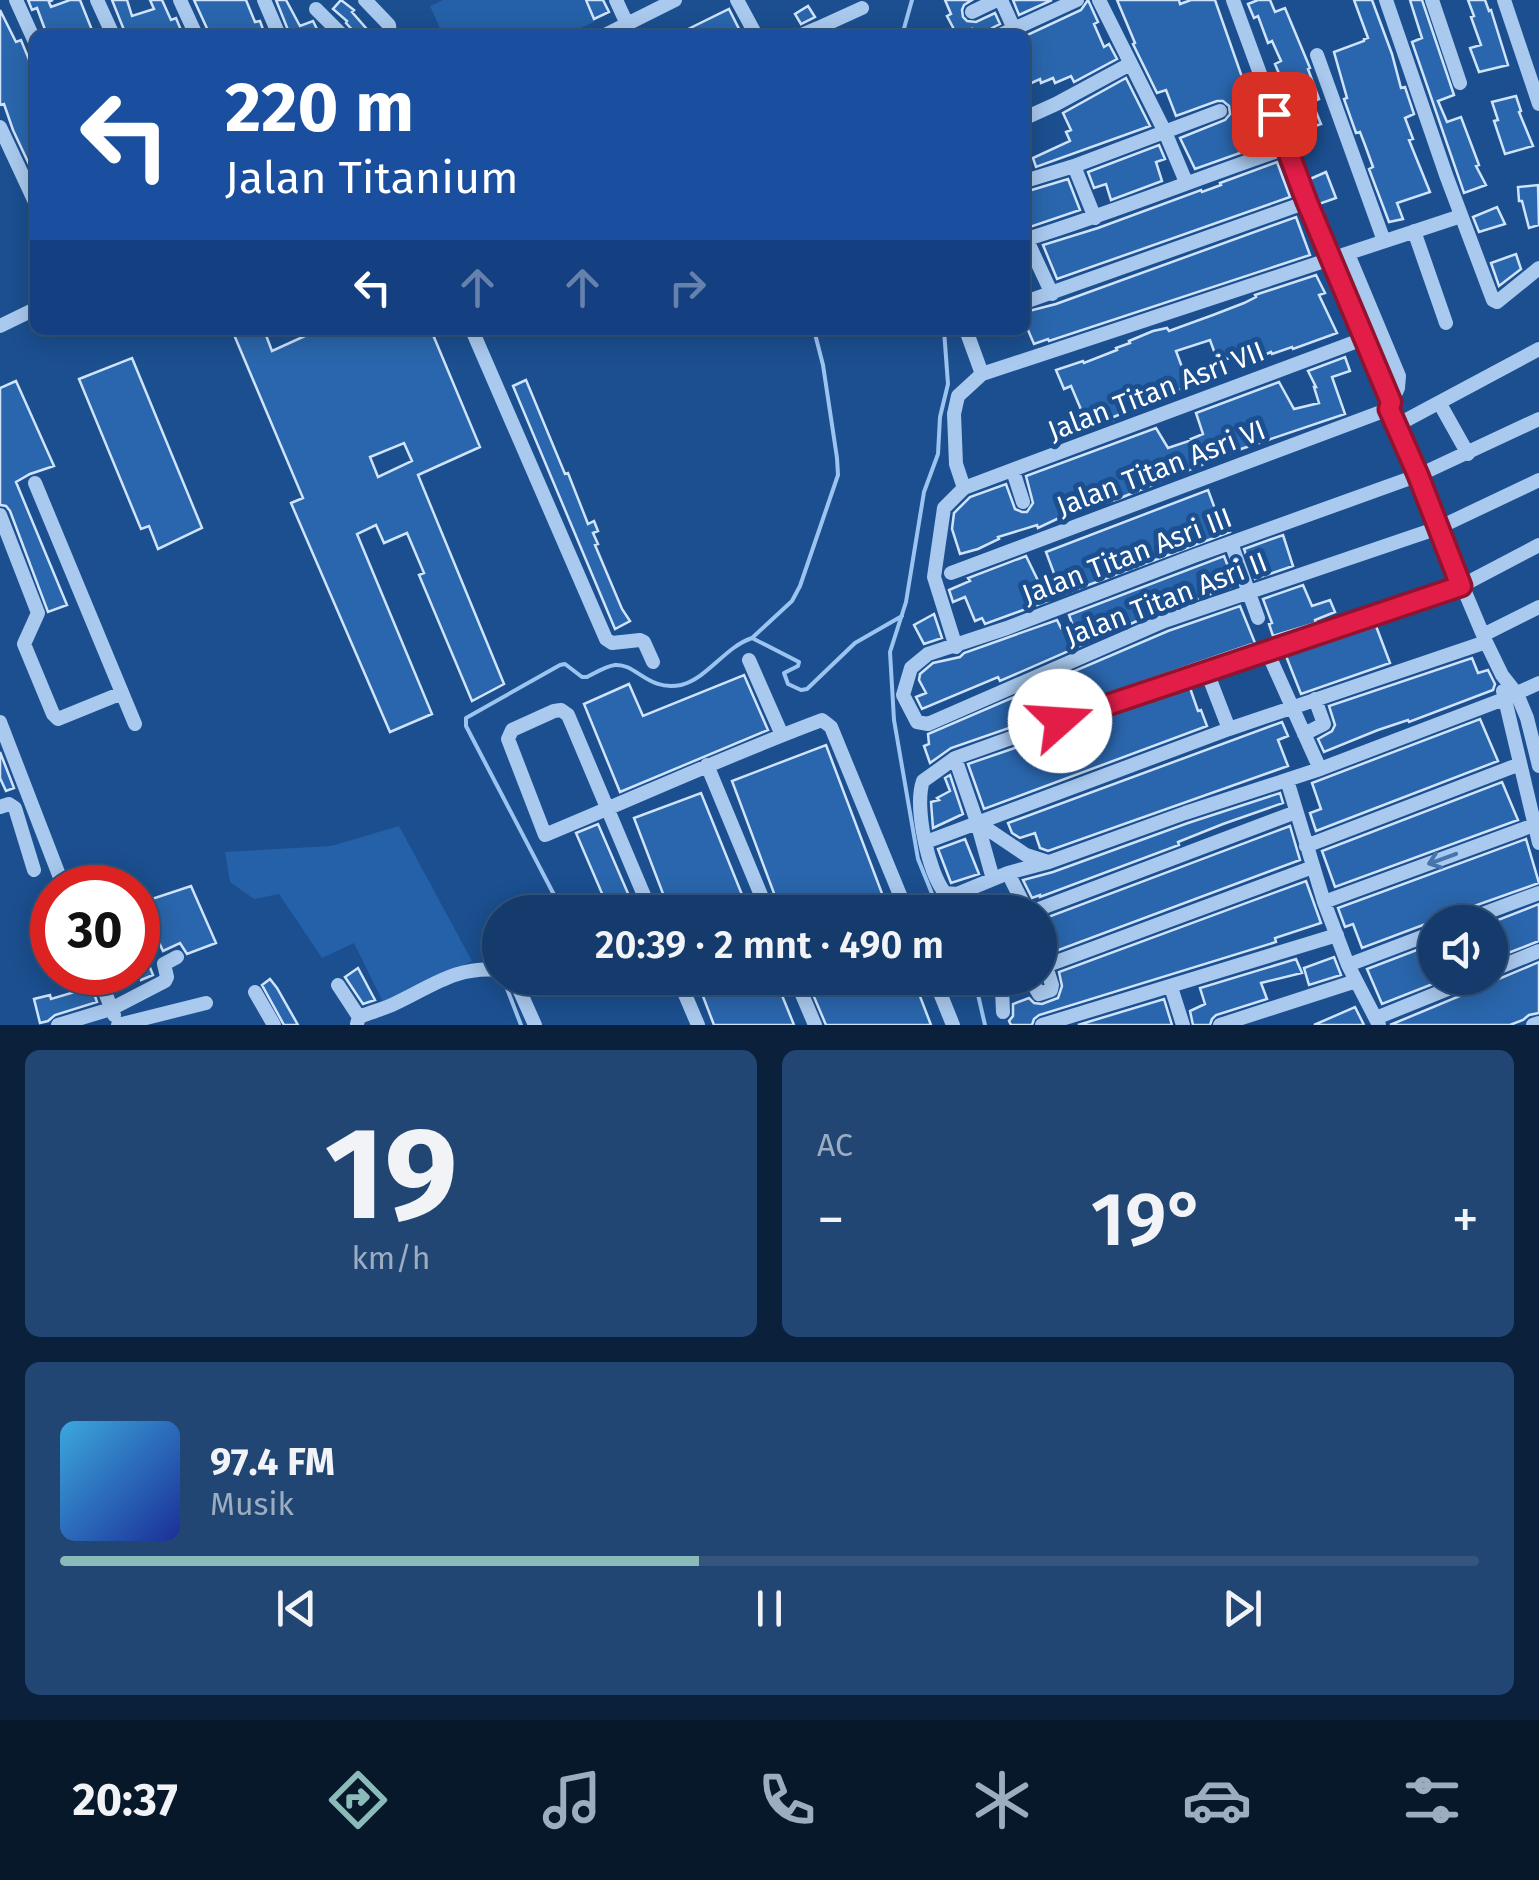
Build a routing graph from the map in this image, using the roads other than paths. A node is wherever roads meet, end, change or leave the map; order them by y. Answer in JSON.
{"nodes":[{"id":1,"x":16,"y":0,"type":"edge"},
{"id":2,"x":96,"y":0,"type":"edge"},
{"id":3,"x":180,"y":0,"type":"edge"},
{"id":4,"x":264,"y":0,"type":"edge"},
{"id":5,"x":365,"y":0,"type":"edge"},
{"id":6,"x":384,"y":0,"type":"edge"},
{"id":7,"x":616,"y":0,"type":"edge"},
{"id":8,"x":676,"y":0,"type":"edge"},
{"id":9,"x":737,"y":0,"type":"edge"},
{"id":10,"x":999,"y":0,"type":"edge"},
{"id":11,"x":1077,"y":0,"type":"edge"},
{"id":12,"x":1099,"y":0,"type":"edge"},
{"id":13,"x":1233,"y":0,"type":"edge"},
{"id":14,"x":1386,"y":0,"type":"edge"},
{"id":15,"x":1432,"y":0,"type":"edge"},
{"id":16,"x":1504,"y":0,"type":"edge"},
{"id":17,"x":862,"y":8,"type":"dead end"},
{"id":18,"x":316,"y":9,"type":"dead end"},
{"id":19,"x":972,"y":12,"type":"dead end"},
{"id":20,"x":627,"y":24,"type":"junction"},
{"id":21,"x":111,"y":30,"type":"edge"},
{"id":22,"x":194,"y":30,"type":"edge"},
{"id":23,"x":277,"y":30,"type":"edge"},
{"id":24,"x":337,"y":30,"type":"edge"},
{"id":25,"x":389,"y":30,"type":"edge"},
{"id":26,"x":616,"y":30,"type":"edge"},
{"id":27,"x":753,"y":30,"type":"edge"},
{"id":28,"x":825,"y":30,"type":"edge"},
{"id":29,"x":1006,"y":30,"type":"edge"},
{"id":30,"x":1011,"y":30,"type":"edge"},
{"id":31,"x":30,"y":31,"type":"edge"},
{"id":32,"x":1317,"y":55,"type":"dead end"},
{"id":33,"x":1130,"y":64,"type":"junction"},
{"id":34,"x":1460,"y":83,"type":"dead end"},
{"id":35,"x":1539,"y":104,"type":"edge"},
{"id":36,"x":1220,"y":111,"type":"dead end"},
{"id":37,"x":1030,"y":116,"type":"edge"},
{"id":38,"x":0,"y":128,"type":"edge"},
{"id":39,"x":1165,"y":132,"type":"junction"},
{"id":40,"x":1286,"y":148,"type":"junction"},
{"id":41,"x":1074,"y":166,"type":"junction"},
{"id":42,"x":1030,"y":179,"type":"edge"},
{"id":43,"x":1186,"y":182,"type":"junction"},
{"id":44,"x":30,"y":191,"type":"edge"},
{"id":45,"x":1307,"y":202,"type":"junction"},
{"id":46,"x":1460,"y":216,"type":"junction"},
{"id":47,"x":1095,"y":218,"type":"junction"},
{"id":48,"x":1414,"y":231,"type":"junction"},
{"id":49,"x":1030,"y":237,"type":"edge"},
{"id":50,"x":1384,"y":241,"type":"junction"},
{"id":51,"x":1030,"y":247,"type":"edge"},
{"id":52,"x":1348,"y":254,"type":"junction"},
{"id":53,"x":1331,"y":260,"type":"junction"},
{"id":54,"x":1539,"y":268,"type":"edge"},
{"id":55,"x":1052,"y":294,"type":"junction"},
{"id":56,"x":1030,"y":301,"type":"edge"},
{"id":57,"x":30,"y":311,"type":"edge"},
{"id":58,"x":1,"y":322,"type":"edge"},
{"id":59,"x":1446,"y":323,"type":"dead end"},
{"id":60,"x":474,"y":335,"type":"edge"},
{"id":61,"x":968,"y":335,"type":"edge"},
{"id":62,"x":1364,"y":340,"type":"junction"},
{"id":63,"x":1539,"y":349,"type":"edge"},
{"id":64,"x":982,"y":374,"type":"junction"},
{"id":65,"x":1440,"y":404,"type":"junction"},
{"id":66,"x":1390,"y":406,"type":"junction"},
{"id":67,"x":1539,"y":420,"type":"edge"},
{"id":68,"x":1397,"y":426,"type":"junction"},
{"id":69,"x":1468,"y":454,"type":"junction"},
{"id":70,"x":1013,"y":471,"type":"junction"},
{"id":71,"x":1418,"y":475,"type":"junction"},
{"id":72,"x":1539,"y":480,"type":"edge"},
{"id":73,"x":36,"y":483,"type":"dead end"},
{"id":74,"x":964,"y":488,"type":"junction"},
{"id":75,"x":1023,"y":502,"type":"dead end"},
{"id":76,"x":0,"y":515,"type":"edge"},
{"id":77,"x":1438,"y":528,"type":"junction"},
{"id":78,"x":1231,"y":544,"type":"junction"},
{"id":79,"x":1539,"y":545,"type":"edge"},
{"id":80,"x":951,"y":573,"type":"dead end"},
{"id":81,"x":1461,"y":586,"type":"junction"},
{"id":82,"x":1249,"y":592,"type":"junction"},
{"id":83,"x":1539,"y":607,"type":"edge"},
{"id":84,"x":1258,"y":618,"type":"dead end"},
{"id":85,"x":1484,"y":638,"type":"junction"},
{"id":86,"x":956,"y":647,"type":"junction"},
{"id":87,"x":1266,"y":651,"type":"junction"},
{"id":88,"x":749,"y":660,"type":"dead end"},
{"id":89,"x":653,"y":662,"type":"dead end"},
{"id":90,"x":1206,"y":672,"type":"junction"},
{"id":91,"x":1539,"y":683,"type":"edge"},
{"id":92,"x":122,"y":692,"type":"junction"},
{"id":93,"x":1510,"y":696,"type":"junction"},
{"id":94,"x":1316,"y":699,"type":"junction"},
{"id":95,"x":1292,"y":707,"type":"junction"},
{"id":96,"x":0,"y":722,"type":"edge"},
{"id":97,"x":917,"y":722,"type":"joint"},
{"id":98,"x":135,"y":724,"type":"dead end"},
{"id":99,"x":1229,"y":729,"type":"junction"},
{"id":100,"x":1304,"y":734,"type":"junction"},
{"id":101,"x":782,"y":735,"type":"junction"},
{"id":102,"x":1538,"y":757,"type":"edge"},
{"id":103,"x":955,"y":758,"type":"junction"},
{"id":104,"x":1520,"y":764,"type":"junction"},
{"id":105,"x":707,"y":766,"type":"junction"},
{"id":106,"x":1320,"y":769,"type":"junction"},
{"id":107,"x":1287,"y":780,"type":"junction"},
{"id":108,"x":0,"y":807,"type":"edge"},
{"id":109,"x":608,"y":808,"type":"junction"},
{"id":110,"x":1296,"y":812,"type":"junction"},
{"id":111,"x":977,"y":822,"type":"junction"},
{"id":112,"x":1534,"y":825,"type":"junction"},
{"id":113,"x":926,"y":842,"type":"junction"},
{"id":114,"x":1539,"y":843,"type":"edge"},
{"id":115,"x":1306,"y":846,"type":"junction"},
{"id":116,"x":1049,"y":862,"type":"junction"},
{"id":117,"x":32,"y":865,"type":"edge"},
{"id":118,"x":55,"y":865,"type":"edge"},
{"id":119,"x":1313,"y":867,"type":"junction"},
{"id":120,"x":1001,"y":876,"type":"junction"},
{"id":121,"x":1539,"y":893,"type":"edge"},
{"id":122,"x":644,"y":895,"type":"edge"},
{"id":123,"x":761,"y":895,"type":"edge"},
{"id":124,"x":900,"y":895,"type":"edge"},
{"id":125,"x":1015,"y":895,"type":"edge"},
{"id":126,"x":1057,"y":901,"type":"edge"},
{"id":127,"x":1324,"y":902,"type":"junction"},
{"id":128,"x":1506,"y":905,"type":"edge"},
{"id":129,"x":1337,"y":935,"type":"junction"},
{"id":130,"x":1418,"y":938,"type":"edge"},
{"id":131,"x":1539,"y":951,"type":"edge"},
{"id":132,"x":177,"y":957,"type":"dead end"},
{"id":133,"x":1057,"y":962,"type":"edge"},
{"id":134,"x":1348,"y":964,"type":"junction"},
{"id":135,"x":1508,"y":964,"type":"edge"},
{"id":136,"x":482,"y":969,"type":"edge"},
{"id":137,"x":1356,"y":981,"type":"junction"},
{"id":138,"x":338,"y":985,"type":"dead end"},
{"id":139,"x":1171,"y":987,"type":"junction"},
{"id":140,"x":256,"y":992,"type":"dead end"},
{"id":141,"x":106,"y":995,"type":"edge"},
{"id":142,"x":522,"y":995,"type":"edge"},
{"id":143,"x":685,"y":995,"type":"edge"},
{"id":144,"x":802,"y":995,"type":"edge"},
{"id":145,"x":941,"y":995,"type":"edge"},
{"id":146,"x":1002,"y":995,"type":"edge"},
{"id":147,"x":1438,"y":995,"type":"edge"},
{"id":148,"x":206,"y":1002,"type":"dead end"},
{"id":149,"x":111,"y":1009,"type":"junction"},
{"id":150,"x":1003,"y":1012,"type":"dead end"},
{"id":151,"x":358,"y":1021,"type":"edge"},
{"id":152,"x":1378,"y":1022,"type":"edge"},
{"id":153,"x":58,"y":1025,"type":"edge"},
{"id":154,"x":118,"y":1025,"type":"edge"},
{"id":155,"x":274,"y":1025,"type":"edge"},
{"id":156,"x":535,"y":1025,"type":"edge"},
{"id":157,"x":698,"y":1025,"type":"edge"},
{"id":158,"x":815,"y":1025,"type":"edge"},
{"id":159,"x":953,"y":1025,"type":"edge"},
{"id":160,"x":1042,"y":1025,"type":"edge"},
{"id":161,"x":1182,"y":1025,"type":"edge"},
{"id":162,"x":1220,"y":1025,"type":"edge"}],
"edges":[{"from":1,"to":31,"type":"street"},
{"from":2,"to":21,"type":"street"},
{"from":3,"to":22,"type":"street"},
{"from":4,"to":23,"type":"street"},
{"from":5,"to":25,"type":"street"},
{"from":6,"to":25,"type":"street"},
{"from":7,"to":20,"type":"street"},
{"from":8,"to":20,"type":"street"},
{"from":9,"to":27,"type":"street"},
{"from":10,"to":19,"type":"street"},
{"from":10,"to":29,"type":"street"},
{"from":11,"to":30,"type":"street"},
{"from":12,"to":33,"type":"street"},
{"from":13,"to":40,"type":"street"},
{"from":14,"to":46,"type":"street"},
{"from":15,"to":34,"type":"street"},
{"from":16,"to":35,"type":"street"},
{"from":17,"to":28,"type":"street"},
{"from":18,"to":24,"type":"street"},
{"from":20,"to":26,"type":"street"},
{"from":32,"to":50,"type":"street"},
{"from":33,"to":37,"type":"street"},
{"from":33,"to":39,"type":"street"},
{"from":36,"to":39,"type":"street"},
{"from":38,"to":44,"type":"street"},
{"from":39,"to":41,"type":"street"},
{"from":39,"to":43,"type":"street"},
{"from":40,"to":43,"type":"street"},
{"from":40,"to":45,"type":"street"},
{"from":41,"to":42,"type":"street"},
{"from":41,"to":47,"type":"street"},
{"from":43,"to":47,"type":"street"},
{"from":45,"to":53,"type":"street"},
{"from":45,"to":55,"type":"street"},
{"from":46,"to":48,"type":"street"},
{"from":46,"to":54,"type":"street"},
{"from":47,"to":49,"type":"street"},
{"from":48,"to":50,"type":"street"},
{"from":48,"to":59,"type":"street"},
{"from":50,"to":52,"type":"street"},
{"from":51,"to":55,"type":"street"},
{"from":52,"to":53,"type":"street"},
{"from":52,"to":66,"type":"street"},
{"from":53,"to":62,"type":"street"},
{"from":53,"to":64,"type":"street"},
{"from":55,"to":56,"type":"street"},
{"from":57,"to":58,"type":"street"},
{"from":60,"to":89,"type":"street"},
{"from":61,"to":64,"type":"street"},
{"from":62,"to":66,"type":"street"},
{"from":62,"to":70,"type":"street","name":"Jalan Titan Asri VII"},
{"from":63,"to":65,"type":"street"},
{"from":64,"to":74,"type":"street"},
{"from":65,"to":68,"type":"street"},
{"from":65,"to":69,"type":"street"},
{"from":66,"to":68,"type":"street"},
{"from":66,"to":80,"type":"street","name":"Jalan Titan Asri VI"},
{"from":67,"to":69,"type":"street","name":"Jalan Titan Asri III"},
{"from":68,"to":71,"type":"street"},
{"from":69,"to":71,"type":"street","name":"Jalan Titan Asri III"},
{"from":70,"to":74,"type":"street","name":"Jalan Titan Asri VII"},
{"from":70,"to":75,"type":"street"},
{"from":71,"to":77,"type":"street"},
{"from":71,"to":78,"type":"street","name":"Jalan Titan Asri III"},
{"from":72,"to":77,"type":"street","name":"Jalan Titan Asri II"},
{"from":73,"to":92,"type":"street"},
{"from":74,"to":86,"type":"street"},
{"from":76,"to":92,"type":"street"},
{"from":77,"to":81,"type":"street"},
{"from":77,"to":82,"type":"street","name":"Jalan Titan Asri II"},
{"from":78,"to":82,"type":"street"},
{"from":78,"to":86,"type":"street","name":"Jalan Titan Asri III"},
{"from":79,"to":81,"type":"street"},
{"from":81,"to":85,"type":"street"},
{"from":81,"to":87,"type":"street"},
{"from":82,"to":84,"type":"street"},
{"from":82,"to":97,"type":"street","name":"Jalan Titan Asri II"},
{"from":83,"to":85,"type":"street"},
{"from":85,"to":93,"type":"street"},
{"from":85,"to":94,"type":"street"},
{"from":86,"to":97,"type":"street","name":"Jalan Titan Asri III"},
{"from":87,"to":90,"type":"street"},
{"from":87,"to":95,"type":"street"},
{"from":88,"to":101,"type":"street"},
{"from":90,"to":99,"type":"street"},
{"from":90,"to":103,"type":"street"},
{"from":91,"to":93,"type":"street"},
{"from":92,"to":98,"type":"street"},
{"from":93,"to":102,"type":"street"},
{"from":93,"to":104,"type":"street"},
{"from":93,"to":106,"type":"street"},
{"from":94,"to":95,"type":"street"},
{"from":94,"to":100,"type":"street"},
{"from":95,"to":99,"type":"street"},
{"from":95,"to":100,"type":"street"},
{"from":96,"to":118,"type":"street"},
{"from":99,"to":111,"type":"street"},
{"from":100,"to":106,"type":"street"},
{"from":101,"to":105,"type":"street"},
{"from":101,"to":124,"type":"street"},
{"from":103,"to":111,"type":"street"},
{"from":103,"to":113,"type":"street"},
{"from":104,"to":112,"type":"street"},
{"from":104,"to":115,"type":"street"},
{"from":105,"to":109,"type":"street"},
{"from":105,"to":123,"type":"street"},
{"from":106,"to":107,"type":"street"},
{"from":107,"to":110,"type":"street"},
{"from":107,"to":116,"type":"street"},
{"from":108,"to":117,"type":"street"},
{"from":109,"to":109,"type":"street"},
{"from":109,"to":122,"type":"street"},
{"from":110,"to":115,"type":"street"},
{"from":110,"to":126,"type":"street"},
{"from":111,"to":113,"type":"street"},
{"from":111,"to":116,"type":"street"},
{"from":111,"to":120,"type":"street"},
{"from":112,"to":114,"type":"street"},
{"from":112,"to":127,"type":"street","one_way":true},
{"from":113,"to":120,"type":"street"},
{"from":115,"to":119,"type":"street"},
{"from":116,"to":120,"type":"street"},
{"from":119,"to":127,"type":"street"},
{"from":119,"to":133,"type":"street"},
{"from":120,"to":125,"type":"street"},
{"from":121,"to":128,"type":"street"},
{"from":127,"to":129,"type":"street"},
{"from":129,"to":134,"type":"street"},
{"from":129,"to":139,"type":"street"},
{"from":130,"to":134,"type":"street"},
{"from":131,"to":135,"type":"street"},
{"from":132,"to":149,"type":"street"},
{"from":134,"to":137,"type":"street"},
{"from":136,"to":151,"type":"street"},
{"from":137,"to":152,"type":"street"},
{"from":137,"to":162,"type":"street"},
{"from":138,"to":151,"type":"street"},
{"from":139,"to":160,"type":"street"},
{"from":139,"to":161,"type":"street"},
{"from":140,"to":155,"type":"street"},
{"from":141,"to":149,"type":"street"},
{"from":142,"to":156,"type":"street"},
{"from":143,"to":157,"type":"street"},
{"from":144,"to":158,"type":"street"},
{"from":145,"to":159,"type":"street"},
{"from":146,"to":150,"type":"street"},
{"from":147,"to":152,"type":"street"},
{"from":148,"to":154,"type":"street"},
{"from":149,"to":153,"type":"street"},
{"from":149,"to":154,"type":"street"}]}
